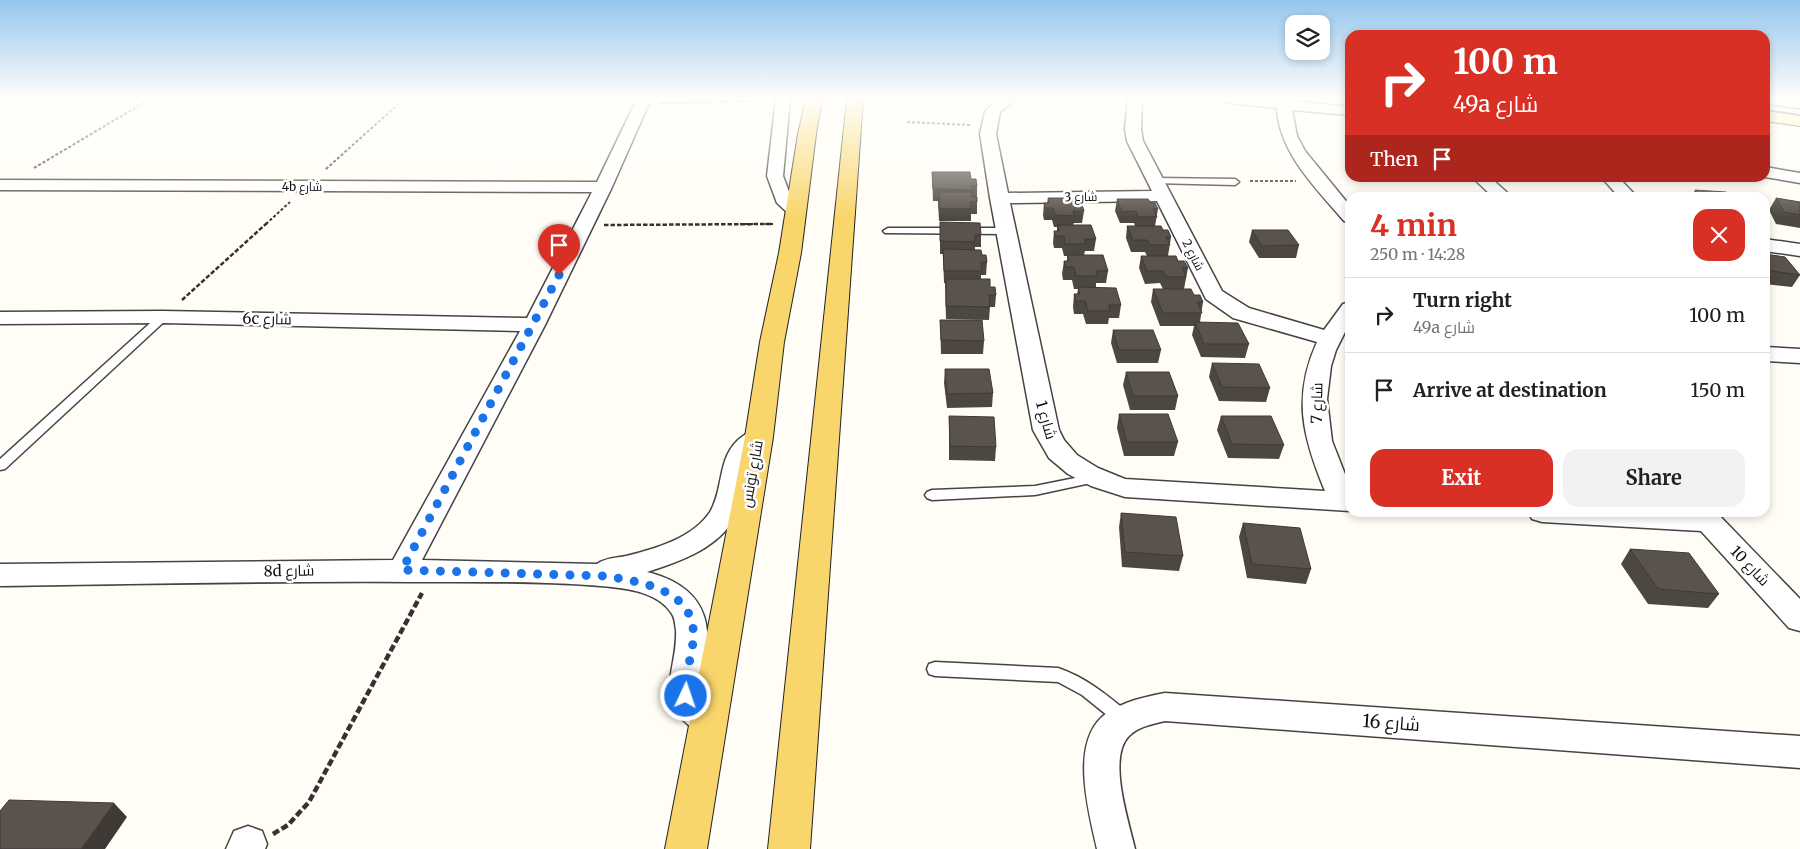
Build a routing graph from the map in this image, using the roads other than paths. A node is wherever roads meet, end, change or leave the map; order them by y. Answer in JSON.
{"nodes":[{"id":1,"x":626,"y":139,"type":"edge"},
{"id":2,"x":779,"y":139,"type":"edge"},
{"id":3,"x":806,"y":139,"type":"edge"},
{"id":4,"x":851,"y":139,"type":"edge"},
{"id":5,"x":989,"y":139,"type":"edge"},
{"id":6,"x":1135,"y":139,"type":"edge"},
{"id":7,"x":1290,"y":139,"type":"edge"},
{"id":8,"x":1770,"y":173,"type":"edge"},
{"id":9,"x":1800,"y":178,"type":"edge"},
{"id":10,"x":1239,"y":182,"type":"road end"},
{"id":11,"x":1486,"y":182,"type":"edge"},
{"id":12,"x":1614,"y":182,"type":"edge"},
{"id":13,"x":3,"y":185,"type":"edge"},
{"id":14,"x":603,"y":187,"type":"junction"},
{"id":15,"x":1159,"y":189,"type":"junction"},
{"id":16,"x":1498,"y":192,"type":"edge"},
{"id":17,"x":1624,"y":192,"type":"edge"},
{"id":18,"x":999,"y":198,"type":"junction"},
{"id":19,"x":1345,"y":211,"type":"edge"},
{"id":20,"x":795,"y":217,"type":"junction"},
{"id":21,"x":888,"y":231,"type":"dead end"},
{"id":22,"x":1005,"y":231,"type":"junction"},
{"id":23,"x":1770,"y":246,"type":"edge"},
{"id":24,"x":1800,"y":250,"type":"edge"},
{"id":25,"x":1345,"y":315,"type":"edge"},
{"id":26,"x":163,"y":317,"type":"junction"},
{"id":27,"x":0,"y":318,"type":"edge"},
{"id":28,"x":534,"y":325,"type":"junction"},
{"id":29,"x":1329,"y":338,"type":"junction"},
{"id":30,"x":1770,"y":354,"type":"edge"},
{"id":31,"x":1800,"y":356,"type":"edge"},
{"id":32,"x":759,"y":437,"type":"junction"},
{"id":33,"x":0,"y":466,"type":"edge"},
{"id":34,"x":1095,"y":478,"type":"junction"},
{"id":35,"x":932,"y":495,"type":"dead end"},
{"id":36,"x":1345,"y":499,"type":"edge"},
{"id":37,"x":1345,"y":501,"type":"edge"},
{"id":38,"x":1703,"y":517,"type":"edge"},
{"id":39,"x":402,"y":570,"type":"junction"},
{"id":40,"x":579,"y":574,"type":"junction"},
{"id":41,"x":0,"y":575,"type":"edge"},
{"id":42,"x":1800,"y":619,"type":"edge"},
{"id":43,"x":935,"y":669,"type":"dead end"},
{"id":44,"x":1124,"y":719,"type":"junction"},
{"id":45,"x":709,"y":721,"type":"junction"},
{"id":46,"x":1800,"y":752,"type":"edge"},
{"id":47,"x":686,"y":849,"type":"edge"},
{"id":48,"x":789,"y":849,"type":"edge"},
{"id":49,"x":1116,"y":849,"type":"edge"}],
"edges":[{"from":1,"to":14,"type":"street"},
{"from":2,"to":20,"type":"street"},
{"from":3,"to":20,"type":"main road","name":"شارع تونس"},
{"from":4,"to":48,"type":"main road"},
{"from":5,"to":18,"type":"street","name":"شارع 1"},
{"from":6,"to":15,"type":"street","name":"شارع 2"},
{"from":7,"to":19,"type":"street"},
{"from":8,"to":9,"type":"street"},
{"from":10,"to":15,"type":"lane"},
{"from":11,"to":16,"type":"street"},
{"from":12,"to":17,"type":"street"},
{"from":13,"to":14,"type":"street","name":"4b شارع"},
{"from":14,"to":28,"type":"street"},
{"from":15,"to":18,"type":"street","name":"شارع 3"},
{"from":15,"to":29,"type":"street","name":"شارع 2"},
{"from":18,"to":22,"type":"street","name":"شارع 1"},
{"from":20,"to":32,"type":"main road","name":"شارع تونس"},
{"from":21,"to":22,"type":"lane"},
{"from":22,"to":34,"type":"street","name":"شارع 1"},
{"from":23,"to":24,"type":"street"},
{"from":25,"to":29,"type":"street","name":"شارع 7"},
{"from":26,"to":27,"type":"street","name":"6c شارع"},
{"from":26,"to":28,"type":"street","name":"6c شارع"},
{"from":26,"to":33,"type":"lane"},
{"from":28,"to":39,"type":"street"},
{"from":29,"to":36,"type":"street","name":"شارع 7"},
{"from":30,"to":31,"type":"street"},
{"from":32,"to":40,"type":"street","name":"8d شارع"},
{"from":32,"to":45,"type":"main road","name":"شارع تونس"},
{"from":34,"to":35,"type":"lane"},
{"from":34,"to":37,"type":"street","name":"شارع 1"},
{"from":38,"to":42,"type":"street","name":"شارع 10"},
{"from":39,"to":40,"type":"street","name":"8d شارع"},
{"from":39,"to":41,"type":"street","name":"8d شارع"},
{"from":40,"to":45,"type":"street","name":"8d شارع"},
{"from":43,"to":44,"type":"lane"},
{"from":44,"to":46,"type":"street","name":"شارع 16"},
{"from":44,"to":49,"type":"street","name":"شارع 16"},
{"from":45,"to":47,"type":"main road","name":"شارع تونس"}]}
